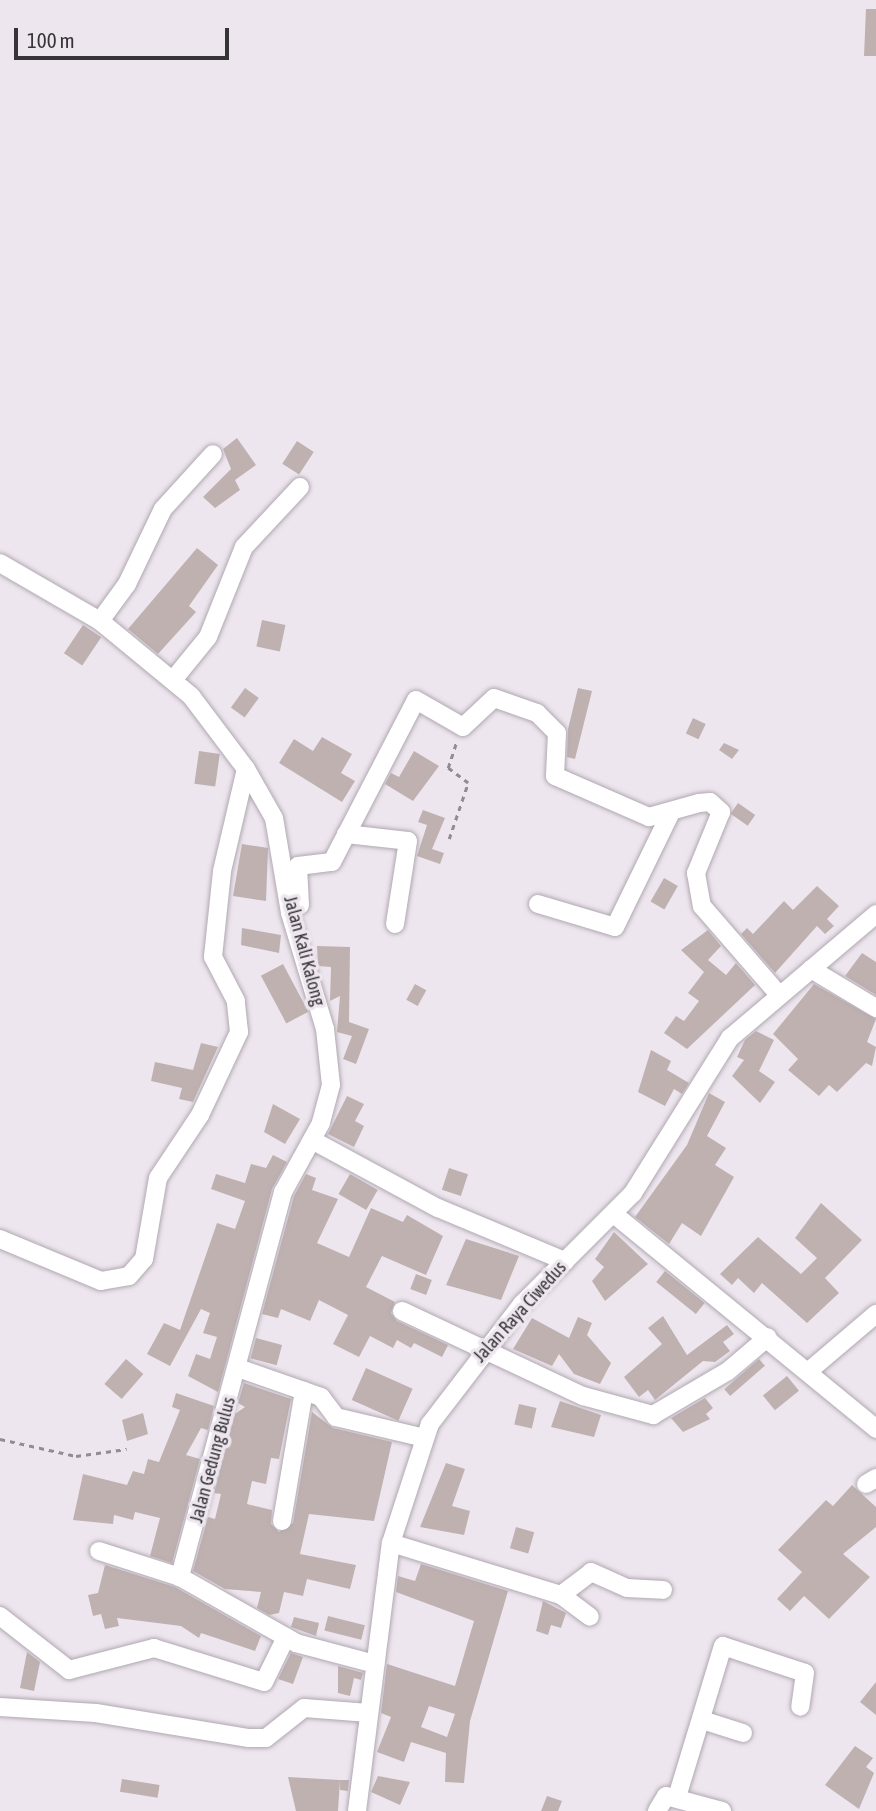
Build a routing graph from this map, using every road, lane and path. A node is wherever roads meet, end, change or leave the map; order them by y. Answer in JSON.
{"nodes":[{"id":1,"x":213,"y":454,"type":"dead end"},
{"id":2,"x":300,"y":487,"type":"dead end"},
{"id":3,"x":0,"y":563,"type":"edge"},
{"id":4,"x":100,"y":621,"type":"junction"},
{"id":5,"x":173,"y":680,"type":"junction"},
{"id":6,"x":463,"y":727,"type":"junction"},
{"id":7,"x":246,"y":768,"type":"junction"},
{"id":8,"x":670,"y":814,"type":"junction"},
{"id":9,"x":346,"y":834,"type":"junction"},
{"id":10,"x":449,"y":839,"type":"dead end"},
{"id":11,"x":538,"y":904,"type":"dead end"},
{"id":12,"x":876,"y":914,"type":"edge"},
{"id":13,"x":395,"y":924,"type":"dead end"},
{"id":14,"x":302,"y":947,"type":"junction"},
{"id":15,"x":811,"y":969,"type":"junction"},
{"id":16,"x":779,"y":995,"type":"junction"},
{"id":17,"x":876,"y":1008,"type":"edge"},
{"id":18,"x":312,"y":1140,"type":"junction"},
{"id":19,"x":615,"y":1215,"type":"junction"},
{"id":20,"x":0,"y":1239,"type":"edge"},
{"id":21,"x":565,"y":1262,"type":"junction"},
{"id":22,"x":402,"y":1311,"type":"dead end"},
{"id":23,"x":876,"y":1314,"type":"edge"},
{"id":24,"x":768,"y":1337,"type":"junction"},
{"id":25,"x":486,"y":1348,"type":"junction"},
{"id":26,"x":238,"y":1368,"type":"junction"},
{"id":27,"x":810,"y":1370,"type":"junction"},
{"id":28,"x":304,"y":1391,"type":"junction"},
{"id":29,"x":876,"y":1429,"type":"edge"},
{"id":30,"x":425,"y":1438,"type":"junction"},
{"id":31,"x":0,"y":1439,"type":"edge"},
{"id":32,"x":128,"y":1449,"type":"dead end"},
{"id":33,"x":282,"y":1521,"type":"dead end"},
{"id":34,"x":391,"y":1543,"type":"junction"},
{"id":35,"x":99,"y":1551,"type":"dead end"},
{"id":36,"x":180,"y":1577,"type":"junction"},
{"id":37,"x":663,"y":1590,"type":"dead end"},
{"id":38,"x":561,"y":1595,"type":"junction"},
{"id":39,"x":0,"y":1616,"type":"edge"},
{"id":40,"x":590,"y":1617,"type":"dead end"},
{"id":41,"x":286,"y":1637,"type":"junction"},
{"id":42,"x":375,"y":1664,"type":"junction"},
{"id":43,"x":0,"y":1707,"type":"edge"},
{"id":44,"x":800,"y":1707,"type":"dead end"},
{"id":45,"x":369,"y":1713,"type":"junction"},
{"id":46,"x":702,"y":1720,"type":"junction"},
{"id":47,"x":743,"y":1733,"type":"dead end"},
{"id":48,"x":677,"y":1797,"type":"junction"},
{"id":49,"x":357,"y":1811,"type":"edge"},
{"id":50,"x":657,"y":1811,"type":"edge"},
{"id":51,"x":722,"y":1811,"type":"edge"}],
"edges":[{"from":1,"to":4,"type":"street"},
{"from":2,"to":5,"type":"street"},
{"from":3,"to":4,"type":"street","name":"Jalan Kali Kalong"},
{"from":4,"to":5,"type":"street","name":"Jalan Kali Kalong"},
{"from":5,"to":7,"type":"street","name":"Jalan Kali Kalong"},
{"from":6,"to":8,"type":"street"},
{"from":6,"to":9,"type":"street"},
{"from":6,"to":10,"type":"path"},
{"from":7,"to":14,"type":"street","name":"Jalan Kali Kalong"},
{"from":7,"to":20,"type":"street"},
{"from":8,"to":11,"type":"street"},
{"from":8,"to":16,"type":"street"},
{"from":9,"to":13,"type":"street"},
{"from":9,"to":14,"type":"street"},
{"from":12,"to":15,"type":"street","name":"Jalan Raya Ciwedus"},
{"from":14,"to":18,"type":"street","name":"Jalan Kali Kalong"},
{"from":15,"to":16,"type":"street","name":"Jalan Raya Ciwedus"},
{"from":15,"to":17,"type":"street"},
{"from":16,"to":19,"type":"street","name":"Jalan Raya Ciwedus"},
{"from":18,"to":21,"type":"street"},
{"from":18,"to":26,"type":"street","name":"Jalan Gedung Bulus"},
{"from":19,"to":21,"type":"street","name":"Jalan Raya Ciwedus"},
{"from":19,"to":24,"type":"street"},
{"from":21,"to":25,"type":"street","name":"Jalan Raya Ciwedus"},
{"from":22,"to":25,"type":"street"},
{"from":23,"to":27,"type":"street"},
{"from":24,"to":25,"type":"street"},
{"from":24,"to":27,"type":"street"},
{"from":25,"to":30,"type":"street","name":"Jalan Raya Ciwedus"},
{"from":26,"to":28,"type":"street"},
{"from":26,"to":36,"type":"street","name":"Jalan Gedung Bulus"},
{"from":27,"to":29,"type":"street"},
{"from":28,"to":30,"type":"street"},
{"from":28,"to":33,"type":"street"},
{"from":30,"to":34,"type":"street","name":"Jalan Raya Ciwedus"},
{"from":31,"to":32,"type":"path"},
{"from":34,"to":38,"type":"street"},
{"from":34,"to":42,"type":"street","name":"Jalan Raya Ciwedus"},
{"from":35,"to":36,"type":"street"},
{"from":36,"to":41,"type":"street"},
{"from":37,"to":38,"type":"street"},
{"from":38,"to":40,"type":"street"},
{"from":39,"to":41,"type":"street"},
{"from":41,"to":42,"type":"street"},
{"from":42,"to":45,"type":"street","name":"Jalan Raya Ciwedus"},
{"from":43,"to":45,"type":"street"},
{"from":44,"to":46,"type":"street"},
{"from":45,"to":49,"type":"street","name":"Jalan Raya Ciwedus"},
{"from":46,"to":47,"type":"street"},
{"from":46,"to":48,"type":"street"},
{"from":48,"to":50,"type":"street"},
{"from":48,"to":51,"type":"street"}]}
